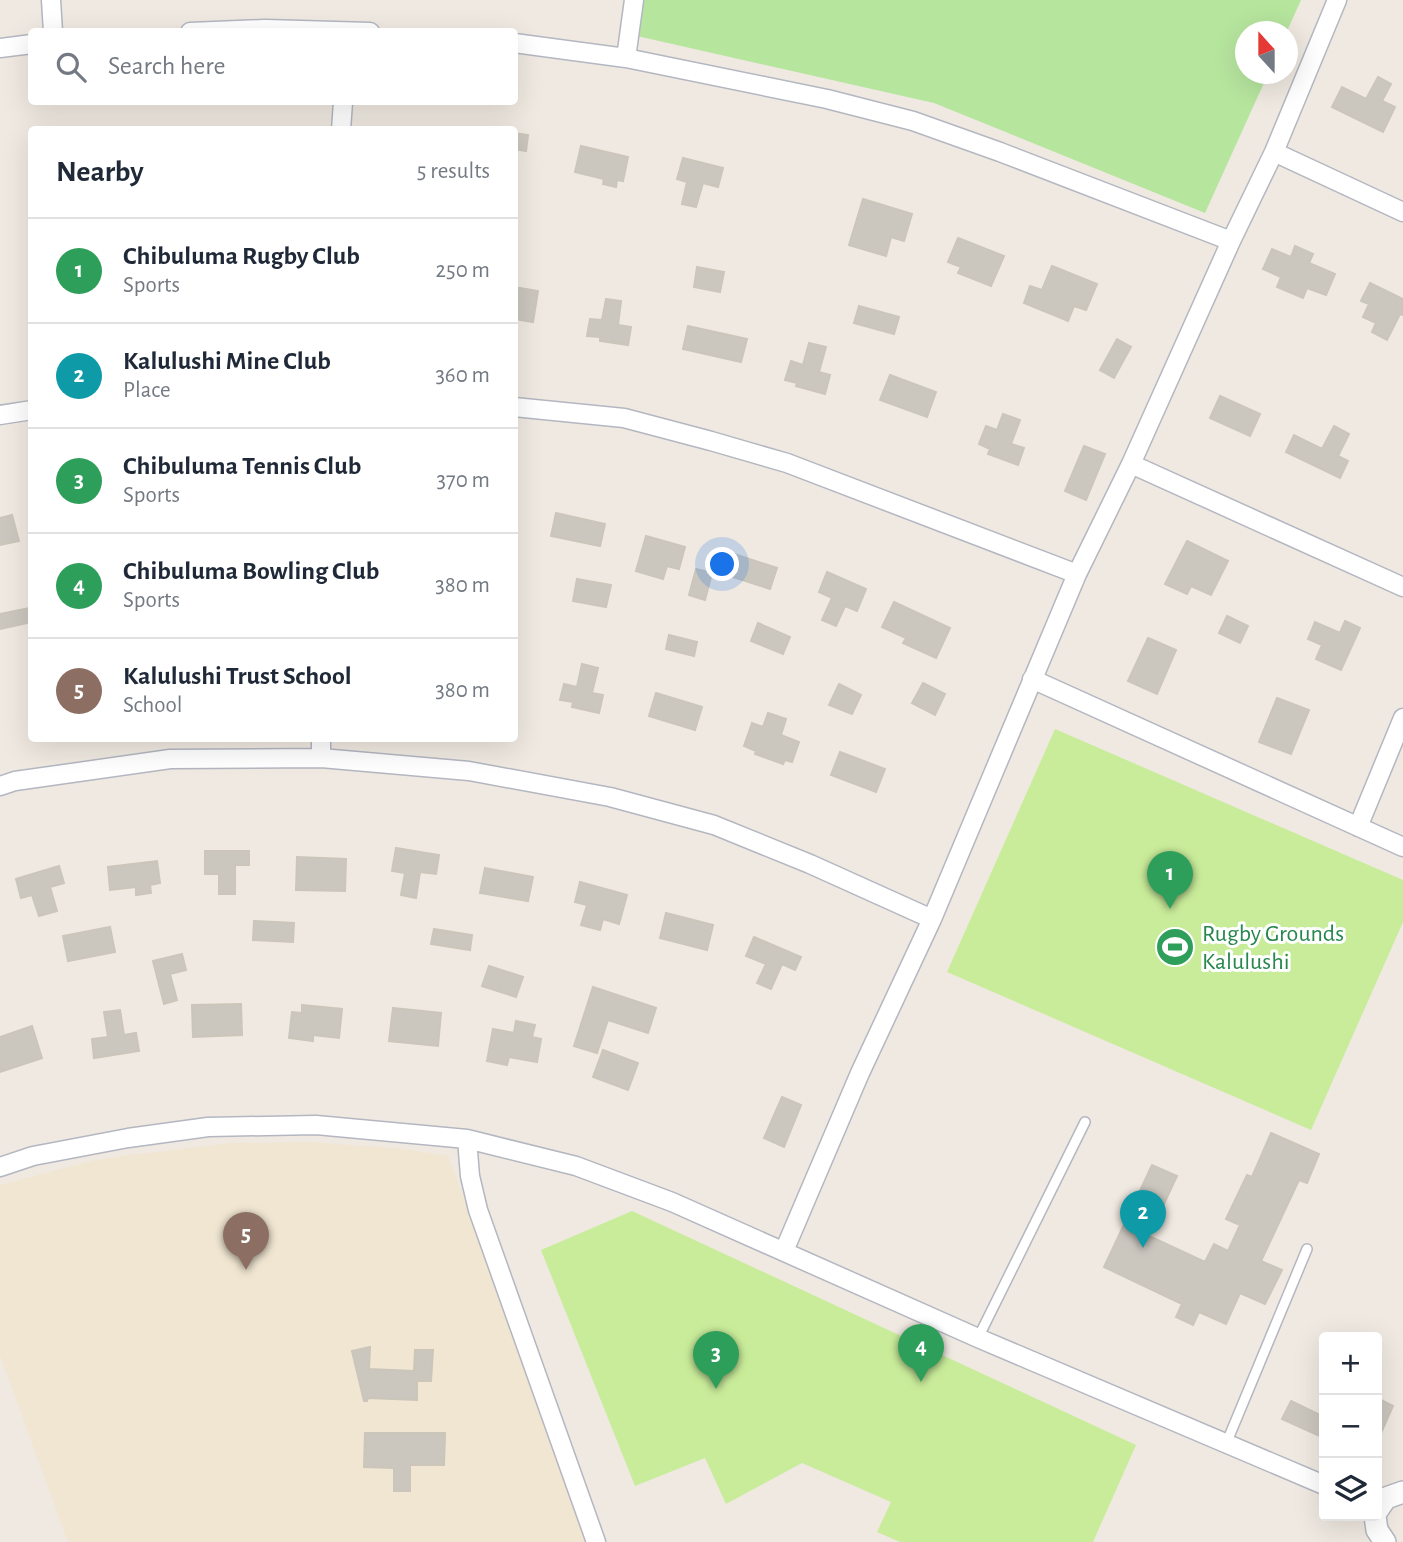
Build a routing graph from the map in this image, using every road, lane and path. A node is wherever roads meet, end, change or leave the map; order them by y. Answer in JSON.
{"nodes":[{"id":1,"x":51,"y":0,"type":"edge"},
{"id":2,"x":634,"y":0,"type":"edge"},
{"id":3,"x":1337,"y":0,"type":"edge"},
{"id":4,"x":53,"y":28,"type":"edge"},
{"id":5,"x":28,"y":44,"type":"edge"},
{"id":6,"x":518,"y":44,"type":"edge"},
{"id":7,"x":0,"y":48,"type":"edge"},
{"id":8,"x":626,"y":58,"type":"junction"},
{"id":9,"x":343,"y":105,"type":"edge"},
{"id":10,"x":341,"y":126,"type":"edge"},
{"id":11,"x":1274,"y":152,"type":"junction"},
{"id":12,"x":1403,"y":212,"type":"edge"},
{"id":13,"x":1231,"y":242,"type":"junction"},
{"id":14,"x":518,"y":407,"type":"edge"},
{"id":15,"x":28,"y":411,"type":"edge"},
{"id":16,"x":0,"y":415,"type":"edge"},
{"id":17,"x":1131,"y":464,"type":"junction"},
{"id":18,"x":1077,"y":574,"type":"junction"},
{"id":19,"x":1403,"y":587,"type":"edge"},
{"id":20,"x":1032,"y":678,"type":"junction"},
{"id":21,"x":1403,"y":718,"type":"edge"},
{"id":22,"x":321,"y":742,"type":"edge"},
{"id":23,"x":321,"y":758,"type":"junction"},
{"id":24,"x":0,"y":786,"type":"edge"},
{"id":25,"x":1358,"y":827,"type":"junction"},
{"id":26,"x":1403,"y":847,"type":"edge"},
{"id":27,"x":932,"y":919,"type":"junction"},
{"id":28,"x":1085,"y":1122,"type":"dead end"},
{"id":29,"x":467,"y":1139,"type":"junction"},
{"id":30,"x":0,"y":1167,"type":"edge"},
{"id":31,"x":1307,"y":1249,"type":"dead end"},
{"id":32,"x":784,"y":1251,"type":"junction"},
{"id":33,"x":978,"y":1338,"type":"junction"},
{"id":34,"x":1226,"y":1444,"type":"junction"},
{"id":35,"x":1319,"y":1484,"type":"edge"},
{"id":36,"x":1403,"y":1492,"type":"edge"},
{"id":37,"x":1382,"y":1510,"type":"edge"},
{"id":38,"x":596,"y":1542,"type":"edge"}],
"edges":[{"from":1,"to":4,"type":"street"},
{"from":2,"to":8,"type":"street"},
{"from":3,"to":11,"type":"street"},
{"from":5,"to":7,"type":"street"},
{"from":6,"to":8,"type":"street"},
{"from":8,"to":13,"type":"street"},
{"from":9,"to":10,"type":"street"},
{"from":11,"to":12,"type":"street"},
{"from":11,"to":13,"type":"street"},
{"from":13,"to":17,"type":"street"},
{"from":14,"to":18,"type":"street"},
{"from":15,"to":16,"type":"street"},
{"from":17,"to":18,"type":"street"},
{"from":17,"to":19,"type":"street"},
{"from":18,"to":20,"type":"street"},
{"from":20,"to":25,"type":"street"},
{"from":20,"to":27,"type":"street"},
{"from":21,"to":25,"type":"street"},
{"from":22,"to":23,"type":"street"},
{"from":23,"to":24,"type":"street"},
{"from":23,"to":27,"type":"street"},
{"from":25,"to":26,"type":"street"},
{"from":27,"to":32,"type":"street"},
{"from":28,"to":33,"type":"lane"},
{"from":29,"to":30,"type":"street"},
{"from":29,"to":32,"type":"street"},
{"from":29,"to":38,"type":"street"},
{"from":31,"to":34,"type":"lane"},
{"from":32,"to":33,"type":"street"},
{"from":33,"to":34,"type":"street"},
{"from":34,"to":35,"type":"street"},
{"from":36,"to":37,"type":"street"}]}
